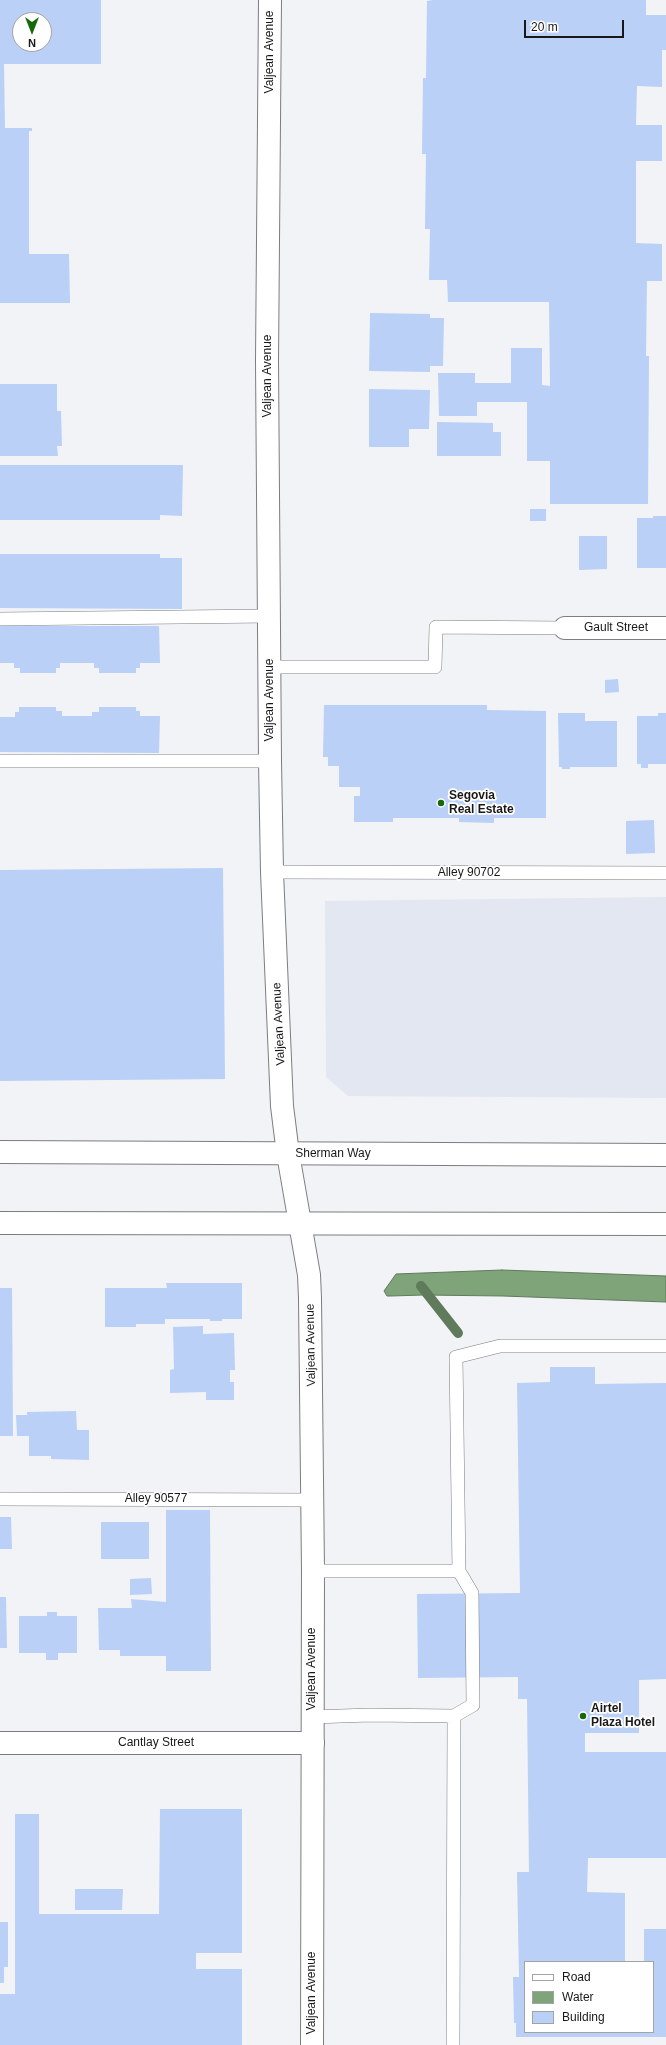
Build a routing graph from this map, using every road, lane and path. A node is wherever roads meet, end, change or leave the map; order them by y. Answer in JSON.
{"nodes":[{"id":1,"x":270,"y":0,"type":"edge"},
{"id":2,"x":269,"y":616,"type":"junction"},
{"id":3,"x":0,"y":619,"type":"edge"},
{"id":4,"x":565,"y":628,"type":"joint"},
{"id":5,"x":666,"y":628,"type":"edge"},
{"id":6,"x":270,"y":667,"type":"junction"},
{"id":7,"x":0,"y":761,"type":"edge"},
{"id":8,"x":270,"y":761,"type":"junction"},
{"id":9,"x":272,"y":872,"type":"junction"},
{"id":10,"x":666,"y":873,"type":"edge"},
{"id":11,"x":0,"y":1152,"type":"edge"},
{"id":12,"x":288,"y":1154,"type":"junction"},
{"id":13,"x":666,"y":1154,"type":"edge"},
{"id":14,"x":0,"y":1223,"type":"edge"},
{"id":15,"x":300,"y":1224,"type":"junction"},
{"id":16,"x":666,"y":1224,"type":"edge"},
{"id":17,"x":666,"y":1346,"type":"edge"},
{"id":18,"x":0,"y":1499,"type":"edge"},
{"id":19,"x":313,"y":1500,"type":"junction"},
{"id":20,"x":313,"y":1571,"type":"junction"},
{"id":21,"x":459,"y":1571,"type":"junction"},
{"id":22,"x":454,"y":1716,"type":"junction"},
{"id":23,"x":312,"y":1717,"type":"junction"},
{"id":24,"x":0,"y":1743,"type":"edge"},
{"id":25,"x":313,"y":1743,"type":"junction"},
{"id":26,"x":312,"y":2045,"type":"edge"},
{"id":27,"x":453,"y":2045,"type":"edge"}],
"edges":[{"from":1,"to":2,"type":"main road","name":"Valjean Avenue"},
{"from":2,"to":3,"type":"lane"},
{"from":2,"to":6,"type":"main road","name":"Valjean Avenue"},
{"from":4,"to":5,"type":"main road","name":"Gault Street"},
{"from":4,"to":6,"type":"lane"},
{"from":6,"to":8,"type":"main road","name":"Valjean Avenue"},
{"from":7,"to":8,"type":"lane"},
{"from":8,"to":9,"type":"main road","name":"Valjean Avenue"},
{"from":9,"to":10,"type":"lane","name":"Alley 90702"},
{"from":9,"to":12,"type":"main road","name":"Valjean Avenue"},
{"from":11,"to":12,"type":"main road","name":"Sherman Way"},
{"from":12,"to":13,"type":"main road","name":"Sherman Way"},
{"from":12,"to":15,"type":"main road","name":"Valjean Avenue"},
{"from":14,"to":15,"type":"main road"},
{"from":15,"to":16,"type":"main road"},
{"from":15,"to":19,"type":"main road","name":"Valjean Avenue"},
{"from":17,"to":21,"type":"lane"},
{"from":18,"to":19,"type":"lane","name":"Alley 90577"},
{"from":19,"to":20,"type":"main road","name":"Valjean Avenue"},
{"from":20,"to":21,"type":"lane"},
{"from":20,"to":23,"type":"main road","name":"Valjean Avenue"},
{"from":21,"to":22,"type":"lane"},
{"from":22,"to":23,"type":"lane"},
{"from":22,"to":27,"type":"lane"},
{"from":23,"to":25,"type":"main road","name":"Valjean Avenue"},
{"from":24,"to":25,"type":"main road","name":"Cantlay Street"},
{"from":25,"to":26,"type":"main road","name":"Valjean Avenue"}]}
